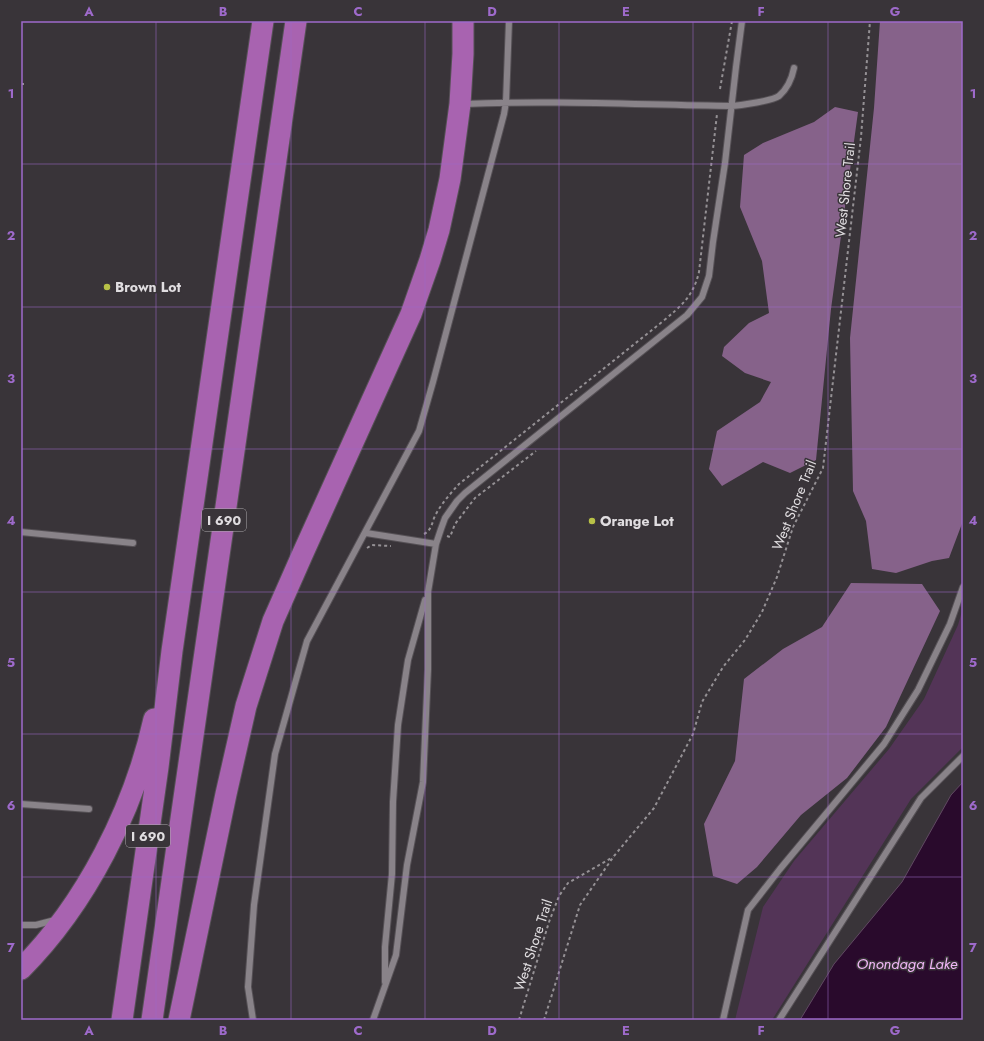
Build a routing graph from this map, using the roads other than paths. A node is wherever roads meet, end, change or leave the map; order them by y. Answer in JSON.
{"nodes":[{"id":1,"x":263,"y":21,"type":"edge"},
{"id":2,"x":296,"y":21,"type":"edge"},
{"id":3,"x":463,"y":21,"type":"edge"},
{"id":4,"x":509,"y":21,"type":"edge"},
{"id":5,"x":742,"y":21,"type":"edge"},
{"id":6,"x":794,"y":68,"type":"dead end"},
{"id":7,"x":506,"y":102,"type":"junction"},
{"id":8,"x":460,"y":104,"type":"junction"},
{"id":9,"x":732,"y":106,"type":"junction"},
{"id":10,"x":21,"y":532,"type":"edge"},
{"id":11,"x":366,"y":533,"type":"junction"},
{"id":12,"x":133,"y":543,"type":"dead end"},
{"id":13,"x":436,"y":544,"type":"junction"},
{"id":14,"x":963,"y":587,"type":"edge"},
{"id":15,"x":428,"y":592,"type":"junction"},
{"id":16,"x":172,"y":652,"type":"junction"},
{"id":17,"x":963,"y":756,"type":"edge"},
{"id":18,"x":21,"y":804,"type":"edge"},
{"id":19,"x":89,"y":809,"type":"dead end"},
{"id":20,"x":65,"y":917,"type":"junction"},
{"id":21,"x":21,"y":925,"type":"edge"},
{"id":22,"x":21,"y":969,"type":"edge"},
{"id":23,"x":384,"y":987,"type":"junction"},
{"id":24,"x":122,"y":1020,"type":"edge"},
{"id":25,"x":152,"y":1020,"type":"edge"},
{"id":26,"x":179,"y":1020,"type":"edge"},
{"id":27,"x":253,"y":1020,"type":"edge"},
{"id":28,"x":373,"y":1020,"type":"edge"},
{"id":29,"x":724,"y":1020,"type":"edge"},
{"id":30,"x":779,"y":1020,"type":"edge"}],
"edges":[{"from":1,"to":16,"type":"highway","number":"I 690"},
{"from":2,"to":25,"type":"highway","number":"I 690"},
{"from":3,"to":8,"type":"highway"},
{"from":4,"to":7,"type":"lane"},
{"from":5,"to":9,"type":"lane"},
{"from":6,"to":9,"type":"lane"},
{"from":7,"to":8,"type":"lane"},
{"from":7,"to":9,"type":"lane"},
{"from":7,"to":11,"type":"lane"},
{"from":8,"to":26,"type":"highway"},
{"from":9,"to":13,"type":"lane"},
{"from":10,"to":12,"type":"lane"},
{"from":11,"to":13,"type":"lane"},
{"from":11,"to":27,"type":"lane"},
{"from":13,"to":15,"type":"lane"},
{"from":14,"to":29,"type":"lane"},
{"from":15,"to":23,"type":"lane"},
{"from":15,"to":23,"type":"lane"},
{"from":16,"to":20,"type":"highway"},
{"from":16,"to":24,"type":"highway","number":"I 690"},
{"from":17,"to":30,"type":"lane"},
{"from":18,"to":19,"type":"lane"},
{"from":20,"to":21,"type":"lane"},
{"from":20,"to":22,"type":"highway"},
{"from":23,"to":28,"type":"lane"}]}
